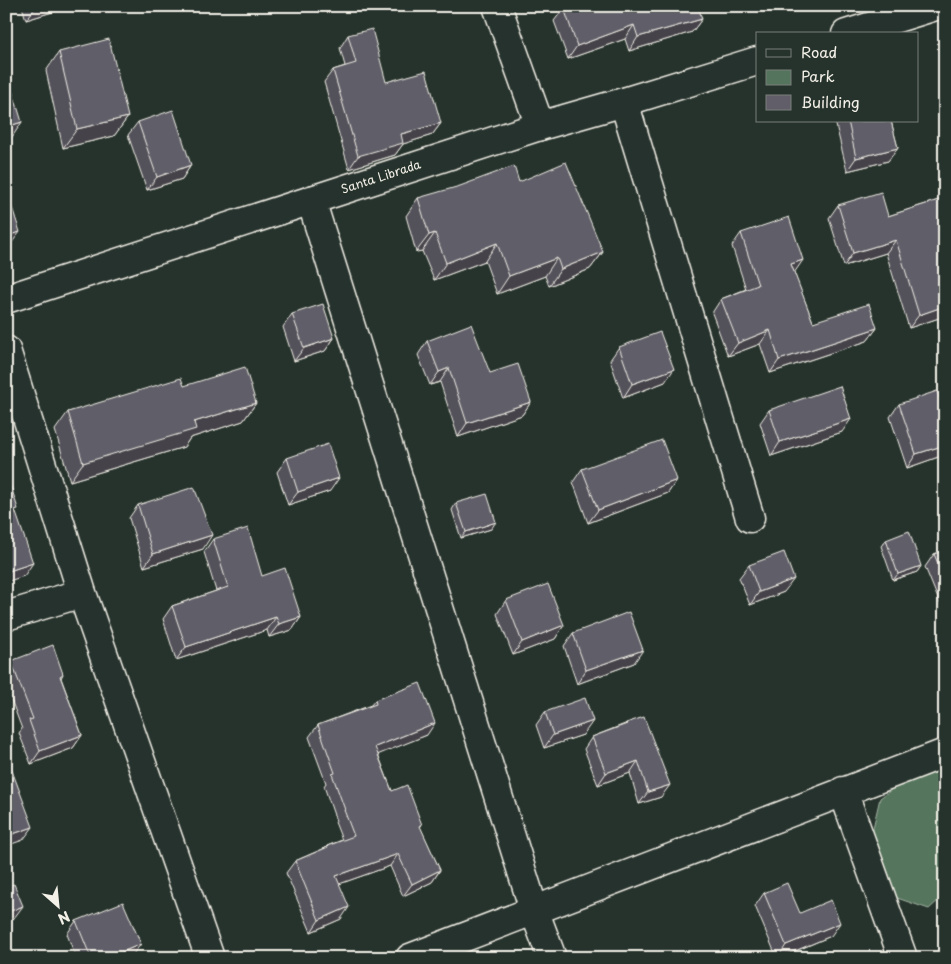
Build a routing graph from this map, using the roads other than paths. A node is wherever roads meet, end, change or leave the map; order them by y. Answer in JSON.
{"nodes":[{"id":1,"x":497,"y":6,"type":"edge"},
{"id":2,"x":936,"y":6,"type":"edge"},
{"id":3,"x":941,"y":6,"type":"edge"},
{"id":4,"x":945,"y":18,"type":"edge"},
{"id":5,"x":852,"y":32,"type":"edge"},
{"id":6,"x":756,"y":61,"type":"edge"},
{"id":7,"x":624,"y":102,"type":"junction"},
{"id":8,"x":540,"y":126,"type":"junction"},
{"id":9,"x":311,"y":200,"type":"junction"},
{"id":10,"x":6,"y":300,"type":"edge"},
{"id":11,"x":6,"y":350,"type":"edge"},
{"id":12,"x":750,"y":518,"type":"dead end"},
{"id":13,"x":82,"y":593,"type":"junction"},
{"id":14,"x":6,"y":616,"type":"edge"},
{"id":15,"x":945,"y":753,"type":"edge"},
{"id":16,"x":843,"y":791,"type":"junction"},
{"id":17,"x":534,"y":910,"type":"junction"},
{"id":18,"x":210,"y":958,"type":"edge"},
{"id":19,"x":410,"y":958,"type":"edge"},
{"id":20,"x":552,"y":958,"type":"edge"},
{"id":21,"x":902,"y":958,"type":"edge"}],
"edges":[{"from":1,"to":8,"type":"street"},
{"from":2,"to":5,"type":"street"},
{"from":3,"to":4,"type":"street"},
{"from":6,"to":7,"type":"street","name":"Santa Librada"},
{"from":7,"to":8,"type":"street","name":"Santa Librada"},
{"from":7,"to":12,"type":"street"},
{"from":8,"to":9,"type":"street","name":"Santa Librada"},
{"from":9,"to":10,"type":"street","name":"Santa Librada"},
{"from":9,"to":17,"type":"street"},
{"from":11,"to":13,"type":"street"},
{"from":13,"to":14,"type":"street"},
{"from":13,"to":18,"type":"street"},
{"from":15,"to":16,"type":"street"},
{"from":16,"to":17,"type":"street"},
{"from":16,"to":21,"type":"street"},
{"from":17,"to":19,"type":"street"},
{"from":17,"to":20,"type":"street"}]}
